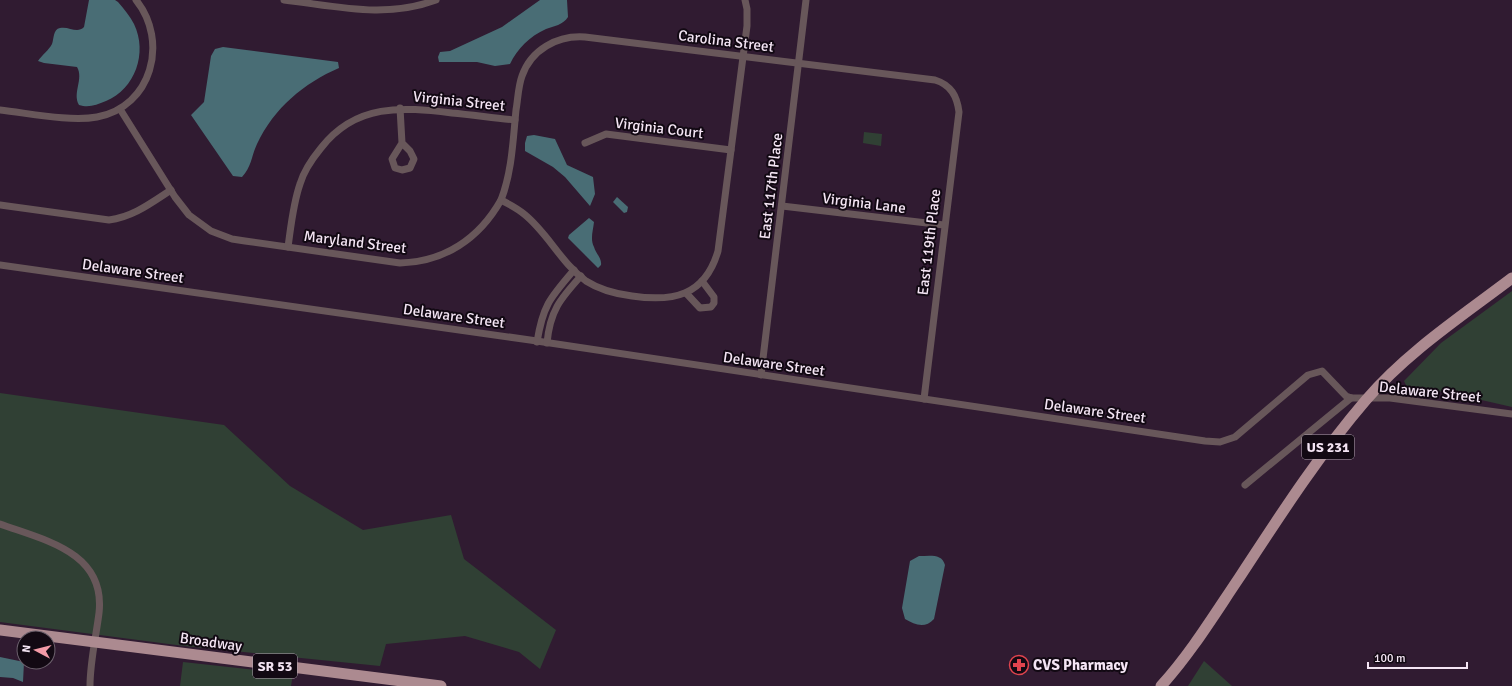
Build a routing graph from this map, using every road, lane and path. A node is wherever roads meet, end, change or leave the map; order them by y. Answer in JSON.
{"nodes":[{"id":1,"x":136,"y":0,"type":"edge"},
{"id":2,"x":284,"y":0,"type":"edge"},
{"id":3,"x":436,"y":0,"type":"edge"},
{"id":4,"x":806,"y":0,"type":"edge"},
{"id":5,"x":745,"y":1,"type":"edge"},
{"id":6,"x":743,"y":56,"type":"junction"},
{"id":7,"x":799,"y":64,"type":"junction"},
{"id":8,"x":951,"y":90,"type":"joint"},
{"id":9,"x":400,"y":108,"type":"junction"},
{"id":10,"x":120,"y":109,"type":"junction"},
{"id":11,"x":0,"y":110,"type":"edge"},
{"id":12,"x":515,"y":120,"type":"junction"},
{"id":13,"x":402,"y":143,"type":"dead end"},
{"id":14,"x":585,"y":143,"type":"dead end"},
{"id":15,"x":731,"y":150,"type":"junction"},
{"id":16,"x":171,"y":190,"type":"junction"},
{"id":17,"x":500,"y":200,"type":"junction"},
{"id":18,"x":0,"y":205,"type":"edge"},
{"id":19,"x":782,"y":206,"type":"junction"},
{"id":20,"x":944,"y":225,"type":"junction"},
{"id":21,"x":288,"y":246,"type":"junction"},
{"id":22,"x":0,"y":265,"type":"edge"},
{"id":23,"x":574,"y":270,"type":"junction"},
{"id":24,"x":581,"y":276,"type":"junction"},
{"id":25,"x":1512,"y":278,"type":"edge"},
{"id":26,"x":702,"y":281,"type":"junction"},
{"id":27,"x":686,"y":293,"type":"junction"},
{"id":28,"x":537,"y":342,"type":"junction"},
{"id":29,"x":547,"y":343,"type":"junction"},
{"id":30,"x":761,"y":375,"type":"junction"},
{"id":31,"x":1351,"y":398,"type":"junction"},
{"id":32,"x":924,"y":399,"type":"junction"},
{"id":33,"x":1366,"y":399,"type":"junction"},
{"id":34,"x":1512,"y":414,"type":"edge"},
{"id":35,"x":1245,"y":485,"type":"dead end"},
{"id":36,"x":0,"y":524,"type":"edge"},
{"id":37,"x":0,"y":630,"type":"edge"},
{"id":38,"x":94,"y":642,"type":"junction"},
{"id":39,"x":90,"y":686,"type":"edge"},
{"id":40,"x":441,"y":686,"type":"edge"},
{"id":41,"x":1161,"y":686,"type":"edge"}],
"edges":[{"from":1,"to":10,"type":"street"},
{"from":2,"to":3,"type":"street"},
{"from":4,"to":7,"type":"street","name":"East 117th Place"},
{"from":5,"to":6,"type":"street"},
{"from":6,"to":7,"type":"street","name":"Carolina Street"},
{"from":6,"to":12,"type":"street","name":"Carolina Street"},
{"from":6,"to":15,"type":"street"},
{"from":7,"to":8,"type":"street","name":"Carolina Street"},
{"from":7,"to":19,"type":"street","name":"East 117th Place"},
{"from":8,"to":20,"type":"street","name":"East 119th Place"},
{"from":9,"to":12,"type":"street","name":"Virginia Street"},
{"from":9,"to":13,"type":"street"},
{"from":9,"to":21,"type":"street","name":"Virginia Street"},
{"from":10,"to":11,"type":"street"},
{"from":10,"to":16,"type":"street","name":"Maryland Street"},
{"from":12,"to":17,"type":"street","name":"Maryland Street"},
{"from":14,"to":15,"type":"street","name":"Virginia Court"},
{"from":15,"to":26,"type":"street"},
{"from":16,"to":18,"type":"street"},
{"from":16,"to":21,"type":"street","name":"Maryland Street"},
{"from":17,"to":21,"type":"street","name":"Maryland Street"},
{"from":17,"to":23,"type":"street"},
{"from":19,"to":20,"type":"street","name":"Virginia Lane"},
{"from":19,"to":30,"type":"street","name":"East 117th Place"},
{"from":20,"to":32,"type":"street","name":"East 119th Place"},
{"from":22,"to":28,"type":"street","name":"Delaware Street"},
{"from":23,"to":24,"type":"street"},
{"from":23,"to":28,"type":"street"},
{"from":24,"to":27,"type":"street"},
{"from":24,"to":29,"type":"street"},
{"from":25,"to":33,"type":"main road","number":"US 231"},
{"from":26,"to":27,"type":"street"},
{"from":26,"to":27,"type":"street"},
{"from":28,"to":29,"type":"street","name":"Delaware Street"},
{"from":29,"to":30,"type":"street","name":"Delaware Street"},
{"from":30,"to":32,"type":"street","name":"Delaware Street"},
{"from":31,"to":32,"type":"street","name":"Delaware Street"},
{"from":31,"to":33,"type":"street","name":"Delaware Street"},
{"from":31,"to":35,"type":"street"},
{"from":33,"to":34,"type":"street","name":"Delaware Street"},
{"from":33,"to":41,"type":"main road","number":"US 231"},
{"from":36,"to":38,"type":"street"},
{"from":37,"to":38,"type":"main road","name":"Broadway","number":"SR 53"},
{"from":38,"to":39,"type":"street"},
{"from":38,"to":40,"type":"main road","name":"Broadway","number":"SR 53"}]}
